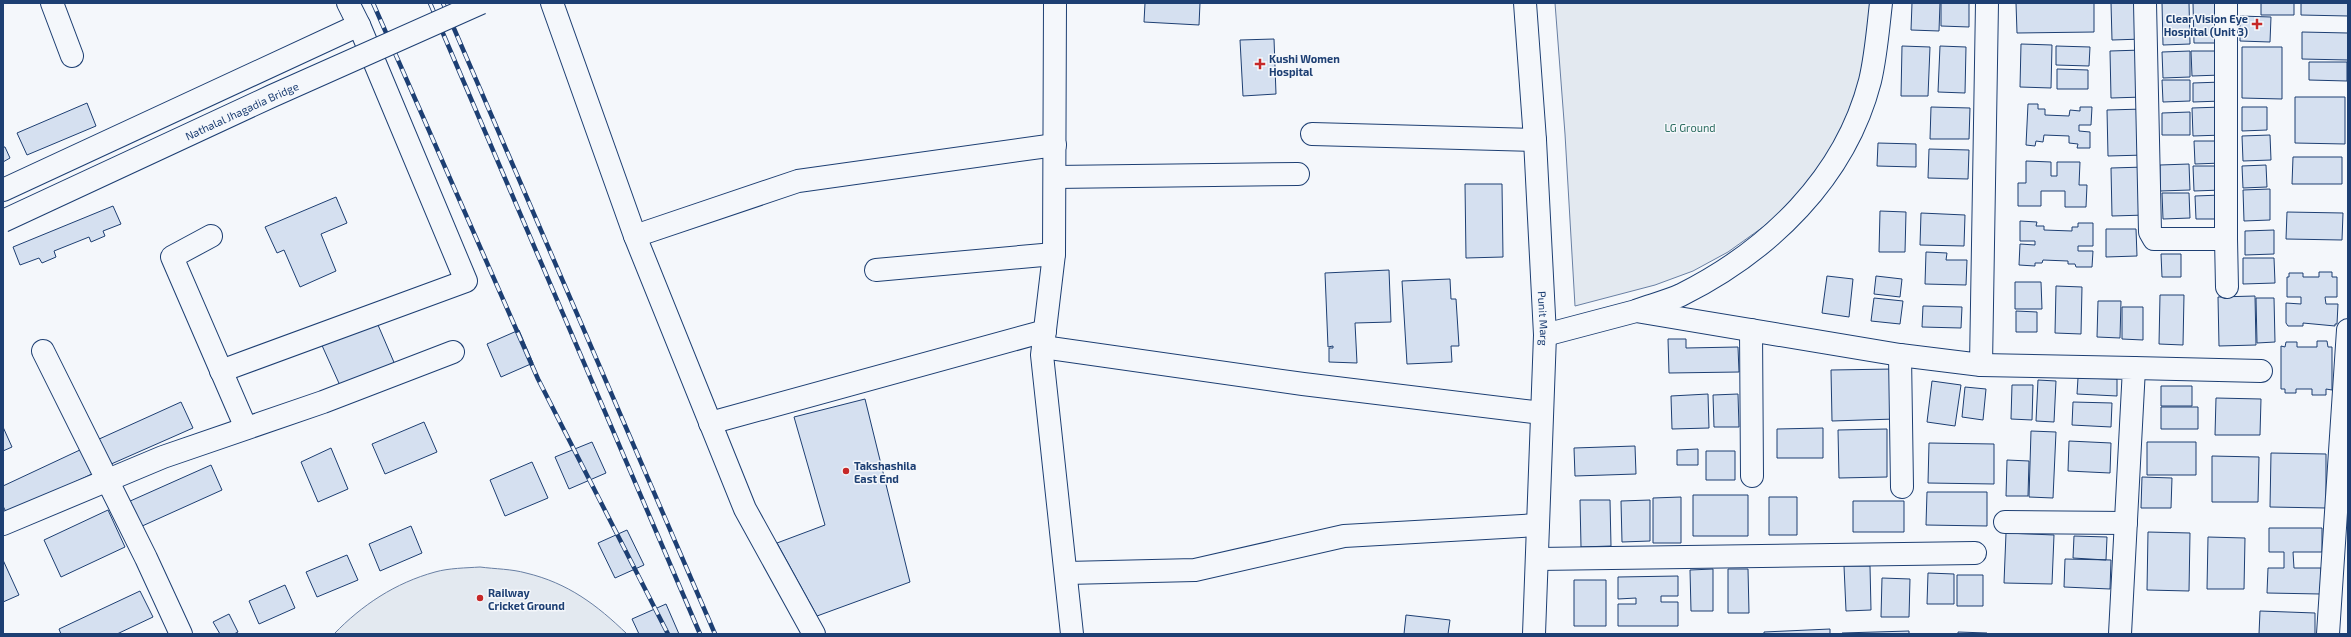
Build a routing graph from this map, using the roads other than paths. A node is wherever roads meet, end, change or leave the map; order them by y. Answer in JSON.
{"nodes":[{"id":1,"x":52,"y":3,"type":"edge"},
{"id":2,"x":348,"y":3,"type":"edge"},
{"id":3,"x":450,"y":3,"type":"edge"},
{"id":4,"x":481,"y":3,"type":"edge"},
{"id":5,"x":552,"y":3,"type":"edge"},
{"id":6,"x":1055,"y":3,"type":"edge"},
{"id":7,"x":1524,"y":3,"type":"edge"},
{"id":8,"x":1881,"y":3,"type":"edge"},
{"id":9,"x":1987,"y":3,"type":"edge"},
{"id":10,"x":2145,"y":3,"type":"edge"},
{"id":11,"x":2226,"y":3,"type":"edge"},
{"id":12,"x":359,"y":25,"type":"junction"},
{"id":13,"x":72,"y":56,"type":"dead end"},
{"id":14,"x":1312,"y":134,"type":"dead end"},
{"id":15,"x":1535,"y":140,"type":"junction"},
{"id":16,"x":1055,"y":145,"type":"junction"},
{"id":17,"x":1298,"y":174,"type":"dead end"},
{"id":18,"x":1055,"y":177,"type":"junction"},
{"id":19,"x":3,"y":190,"type":"edge"},
{"id":20,"x":3,"y":207,"type":"edge"},
{"id":21,"x":3,"y":221,"type":"edge"},
{"id":22,"x":211,"y":236,"type":"dead end"},
{"id":23,"x":635,"y":236,"type":"junction"},
{"id":24,"x":2226,"y":239,"type":"junction"},
{"id":25,"x":1054,"y":254,"type":"junction"},
{"id":26,"x":876,"y":270,"type":"dead end"},
{"id":27,"x":2226,"y":287,"type":"dead end"},
{"id":28,"x":1636,"y":311,"type":"junction"},
{"id":29,"x":1751,"y":330,"type":"junction"},
{"id":30,"x":2348,"y":330,"type":"edge"},
{"id":31,"x":1545,"y":335,"type":"junction"},
{"id":32,"x":1044,"y":339,"type":"junction"},
{"id":33,"x":43,"y":351,"type":"dead end"},
{"id":34,"x":453,"y":352,"type":"dead end"},
{"id":35,"x":1900,"y":355,"type":"junction"},
{"id":36,"x":1981,"y":365,"type":"junction"},
{"id":37,"x":2134,"y":368,"type":"junction"},
{"id":38,"x":221,"y":371,"type":"junction"},
{"id":39,"x":2260,"y":371,"type":"dead end"},
{"id":40,"x":1542,"y":413,"type":"junction"},
{"id":41,"x":710,"y":423,"type":"junction"},
{"id":42,"x":246,"y":428,"type":"junction"},
{"id":43,"x":1752,"y":476,"type":"dead end"},
{"id":44,"x":107,"y":480,"type":"junction"},
{"id":45,"x":1902,"y":487,"type":"dead end"},
{"id":46,"x":2005,"y":522,"type":"dead end"},
{"id":47,"x":2126,"y":523,"type":"junction"},
{"id":48,"x":3,"y":524,"type":"edge"},
{"id":49,"x":1538,"y":525,"type":"junction"},
{"id":50,"x":1976,"y":553,"type":"dead end"},
{"id":51,"x":1537,"y":560,"type":"junction"},
{"id":52,"x":1066,"y":573,"type":"junction"},
{"id":53,"x":181,"y":634,"type":"edge"},
{"id":54,"x":814,"y":634,"type":"edge"},
{"id":55,"x":1072,"y":634,"type":"edge"},
{"id":56,"x":1534,"y":634,"type":"edge"},
{"id":57,"x":2120,"y":634,"type":"edge"},
{"id":58,"x":2328,"y":634,"type":"edge"}],
"edges":[{"from":1,"to":13,"type":"street"},
{"from":2,"to":12,"type":"street"},
{"from":3,"to":20,"type":"street","name":"Nathalal Jhagadia Bridge"},
{"from":4,"to":21,"type":"street","name":"Nathalal Jhagadia Bridge","bridge":true},
{"from":5,"to":23,"type":"street"},
{"from":6,"to":16,"type":"street"},
{"from":7,"to":15,"type":"street","name":"Punit Marg"},
{"from":8,"to":28,"type":"street"},
{"from":9,"to":36,"type":"street"},
{"from":10,"to":24,"type":"street"},
{"from":11,"to":24,"type":"street"},
{"from":12,"to":19,"type":"street"},
{"from":12,"to":38,"type":"street"},
{"from":14,"to":15,"type":"street"},
{"from":15,"to":31,"type":"street","name":"Punit Marg"},
{"from":16,"to":18,"type":"street"},
{"from":16,"to":23,"type":"street"},
{"from":17,"to":18,"type":"street"},
{"from":18,"to":25,"type":"street"},
{"from":22,"to":38,"type":"street"},
{"from":23,"to":41,"type":"street"},
{"from":24,"to":27,"type":"street"},
{"from":25,"to":26,"type":"street"},
{"from":25,"to":32,"type":"street"},
{"from":28,"to":29,"type":"street"},
{"from":28,"to":31,"type":"street"},
{"from":29,"to":35,"type":"street"},
{"from":29,"to":43,"type":"street"},
{"from":30,"to":58,"type":"street"},
{"from":31,"to":40,"type":"street","name":"Punit Marg"},
{"from":32,"to":40,"type":"street"},
{"from":32,"to":41,"type":"street"},
{"from":32,"to":52,"type":"street"},
{"from":33,"to":44,"type":"street"},
{"from":34,"to":42,"type":"street"},
{"from":35,"to":36,"type":"street"},
{"from":35,"to":45,"type":"street"},
{"from":36,"to":37,"type":"street"},
{"from":37,"to":39,"type":"street"},
{"from":37,"to":47,"type":"street"},
{"from":38,"to":42,"type":"street"},
{"from":40,"to":49,"type":"street","name":"Punit Marg"},
{"from":41,"to":54,"type":"street"},
{"from":42,"to":44,"type":"street"},
{"from":44,"to":48,"type":"street"},
{"from":44,"to":53,"type":"street"},
{"from":46,"to":47,"type":"street"},
{"from":47,"to":57,"type":"street"},
{"from":49,"to":51,"type":"street","name":"Punit Marg"},
{"from":49,"to":52,"type":"street"},
{"from":50,"to":51,"type":"street"},
{"from":51,"to":56,"type":"street","name":"Punit Marg"},
{"from":52,"to":55,"type":"street"}]}
